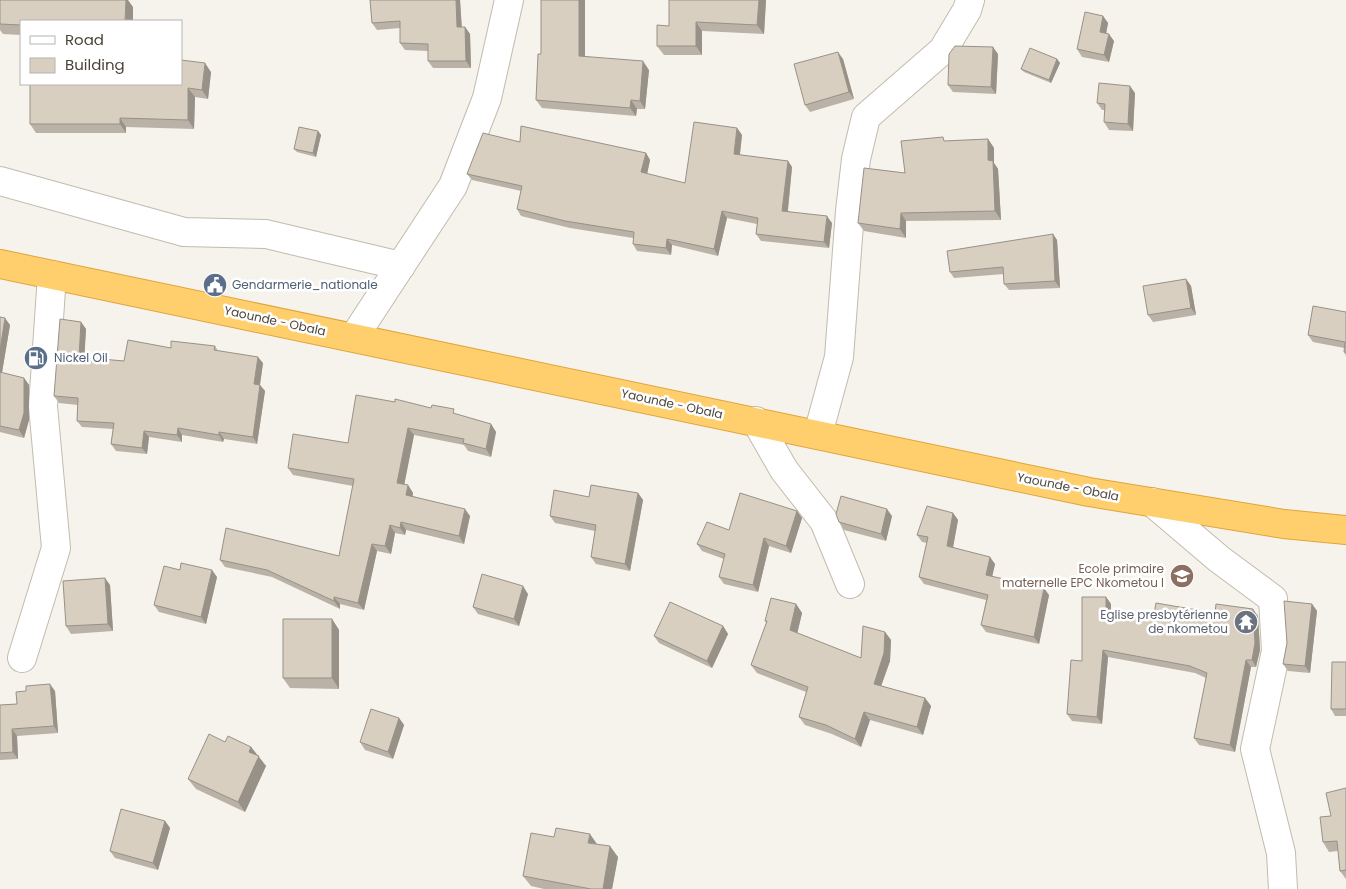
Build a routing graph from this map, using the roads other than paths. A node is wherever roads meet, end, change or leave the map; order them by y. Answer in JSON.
{"nodes":[{"id":1,"x":509,"y":0,"type":"edge"},
{"id":2,"x":970,"y":0,"type":"edge"},
{"id":3,"x":0,"y":181,"type":"edge"},
{"id":4,"x":0,"y":264,"type":"edge"},
{"id":5,"x":401,"y":266,"type":"junction"},
{"id":6,"x":52,"y":275,"type":"junction"},
{"id":7,"x":354,"y":337,"type":"junction"},
{"id":8,"x":756,"y":421,"type":"junction"},
{"id":9,"x":818,"y":434,"type":"junction"},
{"id":10,"x":1152,"y":502,"type":"junction"},
{"id":11,"x":1346,"y":530,"type":"edge"},
{"id":12,"x":850,"y":584,"type":"dead end"},
{"id":13,"x":22,"y":658,"type":"dead end"},
{"id":14,"x":1283,"y":889,"type":"edge"}],
"edges":[{"from":1,"to":5,"type":"street"},
{"from":2,"to":9,"type":"street"},
{"from":3,"to":5,"type":"street"},
{"from":4,"to":6,"type":"highway","name":"Yaounde - Obala"},
{"from":5,"to":7,"type":"street"},
{"from":6,"to":7,"type":"highway","name":"Yaounde - Obala"},
{"from":6,"to":13,"type":"street"},
{"from":7,"to":8,"type":"highway","name":"Yaounde - Obala"},
{"from":8,"to":9,"type":"highway","name":"Yaounde - Obala"},
{"from":8,"to":12,"type":"street"},
{"from":9,"to":10,"type":"highway","name":"Yaounde - Obala"},
{"from":10,"to":11,"type":"highway","name":"Yaounde - Obala"},
{"from":10,"to":14,"type":"street"}]}
